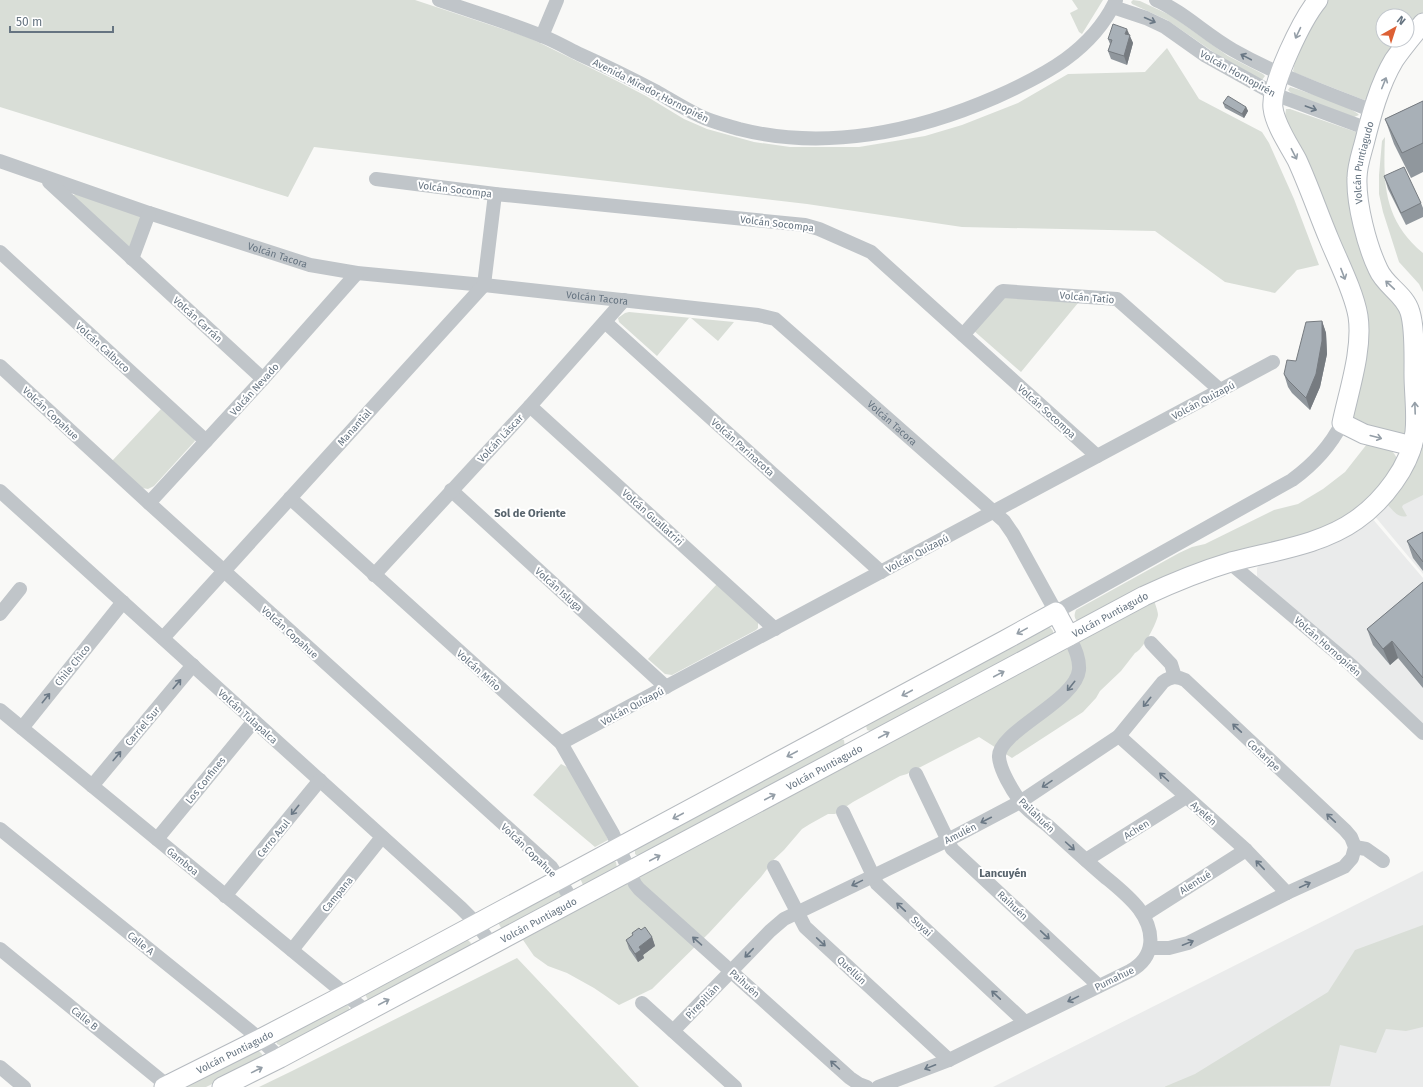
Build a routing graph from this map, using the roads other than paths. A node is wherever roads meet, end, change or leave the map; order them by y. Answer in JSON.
{"nodes":[{"id":1,"x":439,"y":0,"type":"edge"},
{"id":2,"x":557,"y":0,"type":"edge"},
{"id":3,"x":1156,"y":0,"type":"edge"},
{"id":4,"x":1318,"y":0,"type":"edge"},
{"id":5,"x":1115,"y":3,"type":"edge"},
{"id":6,"x":1423,"y":23,"type":"edge"},
{"id":7,"x":542,"y":36,"type":"junction"},
{"id":8,"x":1281,"y":74,"type":"junction"},
{"id":9,"x":1274,"y":94,"type":"junction"},
{"id":10,"x":1373,"y":111,"type":"junction"},
{"id":11,"x":1368,"y":129,"type":"junction"},
{"id":12,"x":0,"y":161,"type":"edge"},
{"id":13,"x":44,"y":178,"type":"junction"},
{"id":14,"x":376,"y":179,"type":"dead end"},
{"id":15,"x":495,"y":194,"type":"junction"},
{"id":16,"x":150,"y":213,"type":"junction"},
{"id":17,"x":0,"y":252,"type":"edge"},
{"id":18,"x":132,"y":259,"type":"junction"},
{"id":19,"x":357,"y":273,"type":"junction"},
{"id":20,"x":484,"y":285,"type":"junction"},
{"id":21,"x":624,"y":300,"type":"junction"},
{"id":22,"x":605,"y":322,"type":"junction"},
{"id":23,"x":963,"y":336,"type":"junction"},
{"id":24,"x":1273,"y":362,"type":"dead end"},
{"id":25,"x":0,"y":366,"type":"edge"},
{"id":26,"x":263,"y":378,"type":"junction"},
{"id":27,"x":1220,"y":390,"type":"junction"},
{"id":28,"x":530,"y":406,"type":"junction"},
{"id":29,"x":1342,"y":423,"type":"junction"},
{"id":30,"x":206,"y":441,"type":"junction"},
{"id":31,"x":1412,"y":446,"type":"junction"},
{"id":32,"x":1097,"y":456,"type":"junction"},
{"id":33,"x":451,"y":490,"type":"junction"},
{"id":34,"x":0,"y":491,"type":"edge"},
{"id":35,"x":290,"y":498,"type":"junction"},
{"id":36,"x":149,"y":503,"type":"junction"},
{"id":37,"x":993,"y":512,"type":"junction"},
{"id":38,"x":1230,"y":563,"type":"junction"},
{"id":39,"x":223,"y":571,"type":"junction"},
{"id":40,"x":881,"y":572,"type":"junction"},
{"id":41,"x":374,"y":575,"type":"junction"},
{"id":42,"x":20,"y":590,"type":"dead end"},
{"id":43,"x":123,"y":602,"type":"junction"},
{"id":44,"x":1056,"y":612,"type":"junction"},
{"id":45,"x":0,"y":614,"type":"edge"},
{"id":46,"x":775,"y":629,"type":"junction"},
{"id":47,"x":1069,"y":636,"type":"junction"},
{"id":48,"x":162,"y":638,"type":"junction"},
{"id":49,"x":1151,"y":643,"type":"dead end"},
{"id":50,"x":193,"y":666,"type":"junction"},
{"id":51,"x":1175,"y":677,"type":"junction"},
{"id":52,"x":666,"y":687,"type":"junction"},
{"id":53,"x":0,"y":710,"type":"edge"},
{"id":54,"x":254,"y":721,"type":"junction"},
{"id":55,"x":850,"y":723,"type":"junction"},
{"id":56,"x":22,"y":728,"type":"junction"},
{"id":57,"x":1423,"y":733,"type":"edge"},
{"id":58,"x":1119,"y":736,"type":"junction"},
{"id":59,"x":561,"y":744,"type":"junction"},
{"id":60,"x":862,"y":747,"type":"junction"},
{"id":61,"x":916,"y":774,"type":"dead end"},
{"id":62,"x":320,"y":780,"type":"junction"},
{"id":63,"x":92,"y":786,"type":"junction"},
{"id":64,"x":1186,"y":797,"type":"junction"},
{"id":65,"x":1020,"y":802,"type":"junction"},
{"id":66,"x":843,"y":812,"type":"dead end"},
{"id":67,"x":0,"y":829,"type":"edge"},
{"id":68,"x":382,"y":837,"type":"junction"},
{"id":69,"x":157,"y":839,"type":"junction"},
{"id":70,"x":948,"y":840,"type":"junction"},
{"id":71,"x":619,"y":847,"type":"junction"},
{"id":72,"x":1355,"y":847,"type":"junction"},
{"id":73,"x":1246,"y":850,"type":"junction"},
{"id":74,"x":1086,"y":860,"type":"junction"},
{"id":75,"x":1383,"y":861,"type":"dead end"},
{"id":76,"x":774,"y":867,"type":"dead end"},
{"id":77,"x":630,"y":872,"type":"junction"},
{"id":78,"x":872,"y":876,"type":"junction"},
{"id":79,"x":559,"y":879,"type":"junction"},
{"id":80,"x":1287,"y":893,"type":"junction"},
{"id":81,"x":225,"y":896,"type":"junction"},
{"id":82,"x":573,"y":902,"type":"junction"},
{"id":83,"x":797,"y":912,"type":"junction"},
{"id":84,"x":1144,"y":915,"type":"junction"},
{"id":85,"x":476,"y":923,"type":"junction"},
{"id":86,"x":492,"y":944,"type":"junction"},
{"id":87,"x":1150,"y":948,"type":"junction"},
{"id":88,"x":0,"y":949,"type":"edge"},
{"id":89,"x":292,"y":950,"type":"junction"},
{"id":90,"x":731,"y":971,"type":"junction"},
{"id":91,"x":1099,"y":986,"type":"junction"},
{"id":92,"x":346,"y":994,"type":"junction"},
{"id":93,"x":642,"y":1003,"type":"dead end"},
{"id":94,"x":367,"y":1012,"type":"junction"},
{"id":95,"x":1025,"y":1022,"type":"junction"},
{"id":96,"x":673,"y":1031,"type":"junction"},
{"id":97,"x":260,"y":1039,"type":"junction"},
{"id":98,"x":280,"y":1058,"type":"junction"},
{"id":99,"x":949,"y":1060,"type":"junction"},
{"id":100,"x":0,"y":1067,"type":"edge"},
{"id":101,"x":167,"y":1086,"type":"edge"},
{"id":102,"x":24,"y":1087,"type":"edge"},
{"id":103,"x":222,"y":1087,"type":"edge"},
{"id":104,"x":735,"y":1087,"type":"edge"},
{"id":105,"x":867,"y":1087,"type":"edge"},
{"id":106,"x":878,"y":1087,"type":"edge"}],
"edges":[{"from":1,"to":7,"type":"street","name":"Avenida Mirador Hornopirén"},
{"from":2,"to":7,"type":"street"},
{"from":8,"to":3,"type":"street","name":"Volcán Hornopirén","one_way":true},
{"from":4,"to":8,"type":"main road","name":"Volcán Puntiagudo","one_way":true},
{"from":5,"to":7,"type":"street","name":"Avenida Mirador Hornopirén"},
{"from":5,"to":9,"type":"street","name":"Volcán Hornopirén","one_way":true},
{"from":10,"to":6,"type":"main road","name":"Volcán Puntiagudo","one_way":true},
{"from":8,"to":9,"type":"main road","name":"Volcán Puntiagudo"},
{"from":8,"to":10,"type":"street","name":"Volcán Hornopirén"},
{"from":9,"to":11,"type":"street","name":"Volcán Hornopirén","one_way":true},
{"from":9,"to":29,"type":"main road","name":"Volcán Puntiagudo","one_way":true},
{"from":10,"to":11,"type":"main road","name":"Volcán Puntiagudo"},
{"from":31,"to":11,"type":"main road","name":"Volcán Puntiagudo","one_way":true},
{"from":12,"to":13,"type":"street","name":"Volcán Tacora"},
{"from":13,"to":16,"type":"street","name":"Volcán Tacora"},
{"from":13,"to":18,"type":"street","name":"Volcán Carrán"},
{"from":14,"to":15,"type":"street","name":"Volcán Socompa"},
{"from":15,"to":20,"type":"street"},
{"from":15,"to":23,"type":"street","name":"Volcán Socompa"},
{"from":16,"to":18,"type":"street"},
{"from":16,"to":19,"type":"street","name":"Volcán Tacora"},
{"from":17,"to":30,"type":"street","name":"Volcán Calbuco"},
{"from":18,"to":26,"type":"street","name":"Volcán Carrán"},
{"from":19,"to":20,"type":"street","name":"Volcán Tacora"},
{"from":19,"to":26,"type":"street","name":"Volcán Nevado"},
{"from":20,"to":21,"type":"street","name":"Volcán Tacora"},
{"from":20,"to":35,"type":"street","name":"Manantial"},
{"from":21,"to":22,"type":"street","name":"Volcán Láscar"},
{"from":21,"to":37,"type":"street","name":"Volcán Tacora"},
{"from":22,"to":28,"type":"street","name":"Volcán Láscar"},
{"from":22,"to":40,"type":"street","name":"Volcán Parinacota"},
{"from":23,"to":27,"type":"street","name":"Volcán Tatio"},
{"from":23,"to":32,"type":"street","name":"Volcán Socompa"},
{"from":24,"to":27,"type":"street","name":"Volcán Quizapú"},
{"from":25,"to":36,"type":"street","name":"Volcán Copahue"},
{"from":26,"to":30,"type":"street","name":"Volcán Nevado"},
{"from":27,"to":32,"type":"street","name":"Volcán Quizapú"},
{"from":28,"to":33,"type":"street","name":"Volcán Láscar"},
{"from":28,"to":46,"type":"street","name":"Volcán Guallatriri"},
{"from":29,"to":31,"type":"main road","one_way":true},
{"from":29,"to":44,"type":"street","name":"Volcán Puntiagudo"},
{"from":30,"to":36,"type":"street","name":"Volcán Nevado"},
{"from":31,"to":38,"type":"main road","name":"Volcán Puntiagudo"},
{"from":32,"to":37,"type":"street","name":"Volcán Quizapú"},
{"from":33,"to":41,"type":"street","name":"Volcán Láscar"},
{"from":33,"to":52,"type":"street","name":"Volcán Isluga"},
{"from":34,"to":43,"type":"street","name":"Volcán Tulapalca"},
{"from":35,"to":39,"type":"street","name":"Manantial"},
{"from":35,"to":41,"type":"street","name":"Volcán Miño"},
{"from":36,"to":39,"type":"street","name":"Volcán Copahue"},
{"from":37,"to":40,"type":"street","name":"Volcán Quizapú"},
{"from":37,"to":44,"type":"street","name":"Volcán Tacora"},
{"from":38,"to":47,"type":"main road","name":"Volcán Puntiagudo"},
{"from":38,"to":57,"type":"street","name":"Volcán Hornopirén"},
{"from":39,"to":48,"type":"street","name":"Manantial"},
{"from":39,"to":79,"type":"street","name":"Volcán Copahue"},
{"from":40,"to":46,"type":"street","name":"Volcán Quizapú"},
{"from":41,"to":59,"type":"street","name":"Volcán Miño"},
{"from":42,"to":45,"type":"street"},
{"from":43,"to":48,"type":"street","name":"Volcán Tulapalca"},
{"from":56,"to":43,"type":"street","name":"Chile Chico","one_way":true},
{"from":44,"to":47,"type":"main road","name":"Volcán Tacora"},
{"from":44,"to":55,"type":"main road","name":"Volcán Puntiagudo","one_way":true},
{"from":46,"to":52,"type":"street","name":"Volcán Quizapú"},
{"from":60,"to":47,"type":"main road","name":"Volcán Puntiagudo","one_way":true},
{"from":47,"to":65,"type":"street","name":"Pailahuén","one_way":true},
{"from":48,"to":50,"type":"street","name":"Volcán Tulapalca"},
{"from":49,"to":51,"type":"street"},
{"from":50,"to":54,"type":"street","name":"Volcán Tulapalca"},
{"from":63,"to":50,"type":"street","name":"Carriel Sur","one_way":true},
{"from":51,"to":58,"type":"street","name":"Amulén","one_way":true},
{"from":72,"to":51,"type":"street","name":"Coñaripe","one_way":true},
{"from":52,"to":59,"type":"street","name":"Volcán Quizapú"},
{"from":53,"to":56,"type":"street","name":"Gamboa"},
{"from":54,"to":62,"type":"street","name":"Volcán Tulapalca"},
{"from":54,"to":69,"type":"street","name":"Los Confines"},
{"from":55,"to":60,"type":"main road"},
{"from":55,"to":71,"type":"main road","name":"Volcán Puntiagudo","one_way":true},
{"from":56,"to":63,"type":"street","name":"Gamboa"},
{"from":64,"to":58,"type":"street","name":"Ayelén","one_way":true},
{"from":58,"to":65,"type":"street","name":"Amulén","one_way":true},
{"from":59,"to":71,"type":"street","name":"Volcán Miño"},
{"from":77,"to":60,"type":"main road","name":"Volcán Puntiagudo","one_way":true},
{"from":61,"to":70,"type":"street","name":"Raihuén"},
{"from":62,"to":68,"type":"street","name":"Volcán Tulapalca"},
{"from":62,"to":81,"type":"street","name":"Cerro Azul","one_way":true},
{"from":63,"to":69,"type":"street","name":"Gamboa"},
{"from":64,"to":73,"type":"street","name":"Ayelén"},
{"from":64,"to":74,"type":"street","name":"Achen"},
{"from":65,"to":70,"type":"street","name":"Amulén","one_way":true},
{"from":65,"to":74,"type":"street","name":"Pailahuén","one_way":true},
{"from":66,"to":78,"type":"street","name":"Suyai"},
{"from":67,"to":97,"type":"street","name":"Calle A"},
{"from":68,"to":85,"type":"street","name":"Volcán Tulapalca"},
{"from":68,"to":89,"type":"street","name":"Campana"},
{"from":69,"to":81,"type":"street","name":"Gamboa"},
{"from":70,"to":78,"type":"street","name":"Amulén"},
{"from":70,"to":91,"type":"street","name":"Raihuén","one_way":true},
{"from":71,"to":77,"type":"street","name":"Volcán Miño"},
{"from":71,"to":79,"type":"main road","name":"Volcán Puntiagudo"},
{"from":72,"to":75,"type":"street"},
{"from":80,"to":72,"type":"street","one_way":true},
{"from":80,"to":73,"type":"street","name":"Ayelén","one_way":true},
{"from":73,"to":84,"type":"street","name":"Alentué"},
{"from":74,"to":84,"type":"street","name":"Pailahuén"},
{"from":76,"to":83,"type":"street","name":"Quellún"},
{"from":77,"to":82,"type":"main road","name":"Volcán Puntiagudo"},
{"from":90,"to":77,"type":"street","name":"Paihuén","one_way":true},
{"from":78,"to":83,"type":"street","name":"Amulén","one_way":true},
{"from":95,"to":78,"type":"street","name":"Suyai","one_way":true},
{"from":79,"to":82,"type":"street","name":"Volcán Copahue"},
{"from":79,"to":85,"type":"main road","name":"Volcán Puntiagudo"},
{"from":87,"to":80,"type":"street","one_way":true},
{"from":81,"to":89,"type":"street","name":"Gamboa"},
{"from":82,"to":86,"type":"main road","name":"Volcán Puntiagudo"},
{"from":83,"to":90,"type":"street","name":"Amulén","one_way":true},
{"from":83,"to":99,"type":"street","name":"Quellún","one_way":true},
{"from":84,"to":87,"type":"street","name":"Pailahuén"},
{"from":85,"to":86,"type":"street","name":"Volcán Tulapalca"},
{"from":85,"to":92,"type":"main road","name":"Volcán Puntiagudo"},
{"from":94,"to":86,"type":"main road","name":"Volcán Puntiagudo","one_way":true},
{"from":87,"to":91,"type":"street","name":"Pumahue"},
{"from":88,"to":101,"type":"street","name":"Calle B"},
{"from":89,"to":92,"type":"street","name":"Gamboa"},
{"from":90,"to":96,"type":"street","name":"Pirepillán"},
{"from":105,"to":90,"type":"street","name":"Paihuén","one_way":true},
{"from":91,"to":95,"type":"street","name":"Pumahue","one_way":true},
{"from":92,"to":94,"type":"street","name":"Gamboa"},
{"from":92,"to":97,"type":"main road","name":"Volcán Puntiagudo"},
{"from":93,"to":96,"type":"street"},
{"from":94,"to":98,"type":"main road","name":"Volcán Puntiagudo"},
{"from":95,"to":99,"type":"street","name":"Pumahue"},
{"from":96,"to":104,"type":"street"},
{"from":97,"to":98,"type":"street","name":"Calle A"},
{"from":97,"to":101,"type":"main road","name":"Volcán Puntiagudo"},
{"from":103,"to":98,"type":"main road","name":"Volcán Puntiagudo","one_way":true},
{"from":99,"to":106,"type":"street","name":"Pumahue","one_way":true},
{"from":100,"to":102,"type":"street"}]}
